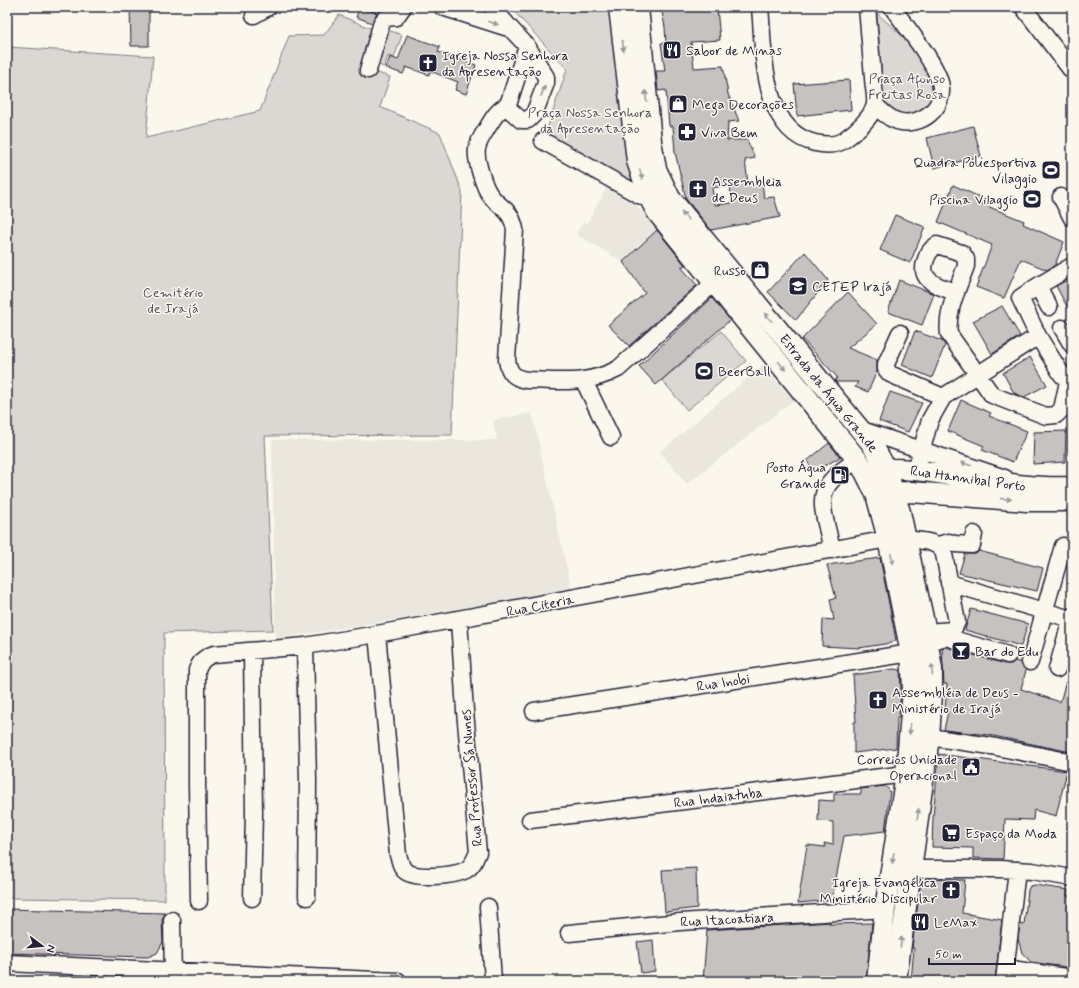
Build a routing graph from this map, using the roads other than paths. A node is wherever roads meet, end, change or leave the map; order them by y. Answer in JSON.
{"nodes":[{"id":1,"x":403,"y":7,"type":"edge"},
{"id":2,"x":492,"y":7,"type":"edge"},
{"id":3,"x":619,"y":7,"type":"edge"},
{"id":4,"x":638,"y":7,"type":"edge"},
{"id":5,"x":760,"y":7,"type":"edge"},
{"id":6,"x":868,"y":7,"type":"edge"},
{"id":7,"x":892,"y":7,"type":"edge"},
{"id":8,"x":1023,"y":7,"type":"edge"},
{"id":9,"x":450,"y":8,"type":"edge"},
{"id":10,"x":511,"y":29,"type":"junction"},
{"id":11,"x":527,"y":46,"type":"junction"},
{"id":12,"x":368,"y":70,"type":"dead end"},
{"id":13,"x":1072,"y":71,"type":"edge"},
{"id":14,"x":508,"y":105,"type":"junction"},
{"id":15,"x":875,"y":105,"type":"junction"},
{"id":16,"x":543,"y":141,"type":"dead end"},
{"id":17,"x":1061,"y":197,"type":"dead end"},
{"id":18,"x":650,"y":199,"type":"junction"},
{"id":19,"x":1072,"y":218,"type":"edge"},
{"id":20,"x":1072,"y":266,"type":"edge"},
{"id":21,"x":715,"y":282,"type":"junction"},
{"id":22,"x":1038,"y":286,"type":"junction"},
{"id":23,"x":956,"y":293,"type":"dead end"},
{"id":24,"x":1049,"y":307,"type":"dead end"},
{"id":25,"x":1062,"y":328,"type":"dead end"},
{"id":26,"x":900,"y":333,"type":"dead end"},
{"id":27,"x":1038,"y":336,"type":"junction"},
{"id":28,"x":1072,"y":346,"type":"edge"},
{"id":29,"x":978,"y":374,"type":"junction"},
{"id":30,"x":1070,"y":376,"type":"edge"},
{"id":31,"x":584,"y":381,"type":"junction"},
{"id":32,"x":943,"y":397,"type":"junction"},
{"id":33,"x":862,"y":430,"type":"junction"},
{"id":34,"x":611,"y":437,"type":"dead end"},
{"id":35,"x":921,"y":451,"type":"junction"},
{"id":36,"x":861,"y":466,"type":"junction"},
{"id":37,"x":886,"y":469,"type":"junction"},
{"id":38,"x":916,"y":470,"type":"junction"},
{"id":39,"x":1030,"y":486,"type":"junction"},
{"id":40,"x":1072,"y":487,"type":"edge"},
{"id":41,"x":895,"y":496,"type":"junction"},
{"id":42,"x":1072,"y":501,"type":"edge"},
{"id":43,"x":974,"y":534,"type":"dead end"},
{"id":44,"x":897,"y":539,"type":"junction"},
{"id":45,"x":938,"y":545,"type":"junction"},
{"id":46,"x":1063,"y":546,"type":"dead end"},
{"id":47,"x":832,"y":550,"type":"junction"},
{"id":48,"x":949,"y":583,"type":"junction"},
{"id":49,"x":1044,"y":611,"type":"junction"},
{"id":50,"x":1072,"y":617,"type":"edge"},
{"id":51,"x":459,"y":620,"type":"junction"},
{"id":52,"x":377,"y":634,"type":"junction"},
{"id":53,"x":927,"y":636,"type":"junction"},
{"id":54,"x":305,"y":646,"type":"junction"},
{"id":55,"x":252,"y":651,"type":"junction"},
{"id":56,"x":911,"y":653,"type":"junction"},
{"id":57,"x":1008,"y":655,"type":"dead end"},
{"id":58,"x":1030,"y":662,"type":"dead end"},
{"id":59,"x":1057,"y":669,"type":"dead end"},
{"id":60,"x":534,"y":710,"type":"dead end"},
{"id":61,"x":929,"y":737,"type":"junction"},
{"id":62,"x":1072,"y":762,"type":"edge"},
{"id":63,"x":906,"y":774,"type":"junction"},
{"id":64,"x":530,"y":820,"type":"dead end"},
{"id":65,"x":911,"y":869,"type":"junction"},
{"id":66,"x":1017,"y":870,"type":"junction"},
{"id":67,"x":1072,"y":878,"type":"edge"},
{"id":68,"x":307,"y":897,"type":"dead end"},
{"id":69,"x":252,"y":898,"type":"dead end"},
{"id":70,"x":199,"y":901,"type":"dead end"},
{"id":71,"x":488,"y":907,"type":"dead end"},
{"id":72,"x":885,"y":909,"type":"junction"},
{"id":73,"x":172,"y":920,"type":"dead end"},
{"id":74,"x":569,"y":933,"type":"dead end"},
{"id":75,"x":7,"y":964,"type":"edge"},
{"id":76,"x":1005,"y":975,"type":"edge"},
{"id":77,"x":173,"y":976,"type":"edge"},
{"id":78,"x":279,"y":978,"type":"edge"},
{"id":79,"x":1072,"y":978,"type":"edge"},
{"id":80,"x":383,"y":981,"type":"edge"},
{"id":81,"x":398,"y":981,"type":"edge"},
{"id":82,"x":493,"y":981,"type":"edge"},
{"id":83,"x":877,"y":981,"type":"edge"},
{"id":84,"x":896,"y":981,"type":"edge"}],
"edges":[{"from":1,"to":12,"type":"street"},
{"from":2,"to":10,"type":"street"},
{"from":3,"to":18,"type":"main road","name":"Estrada da Água Grande","one_way":true},
{"from":33,"to":4,"type":"main road","name":"Estrada da Água Grande","one_way":true},
{"from":5,"to":15,"type":"street"},
{"from":6,"to":15,"type":"street"},
{"from":7,"to":15,"type":"street"},
{"from":8,"to":13,"type":"street"},
{"from":9,"to":10,"type":"street","one_way":true},
{"from":10,"to":11,"type":"street"},
{"from":11,"to":14,"type":"street"},
{"from":14,"to":11,"type":"street","one_way":true},
{"from":14,"to":31,"type":"street"},
{"from":16,"to":18,"type":"street"},
{"from":17,"to":19,"type":"street"},
{"from":18,"to":21,"type":"main road","name":"Estrada da Água Grande"},
{"from":20,"to":22,"type":"street"},
{"from":21,"to":31,"type":"street"},
{"from":21,"to":36,"type":"main road","name":"Estrada da Água Grande","one_way":true},
{"from":22,"to":24,"type":"street"},
{"from":22,"to":27,"type":"street"},
{"from":23,"to":29,"type":"street"},
{"from":25,"to":28,"type":"street"},
{"from":26,"to":32,"type":"street"},
{"from":27,"to":29,"type":"street"},
{"from":27,"to":30,"type":"street"},
{"from":29,"to":30,"type":"street"},
{"from":29,"to":32,"type":"street"},
{"from":31,"to":34,"type":"street"},
{"from":32,"to":35,"type":"street"},
{"from":33,"to":35,"type":"street"},
{"from":33,"to":37,"type":"main road","name":"Estrada da Água Grande"},
{"from":35,"to":38,"type":"street"},
{"from":39,"to":35,"type":"street","one_way":true},
{"from":36,"to":37,"type":"main road","name":"Rua Hannibal Porto"},
{"from":36,"to":41,"type":"main road","name":"Estrada da Água Grande"},
{"from":36,"to":47,"type":"street"},
{"from":37,"to":38,"type":"main road","name":"Rua Hannibal Porto"},
{"from":37,"to":41,"type":"main road","name":"Estrada da Água Grande"},
{"from":38,"to":39,"type":"main road","name":"Rua Hannibal Porto"},
{"from":39,"to":40,"type":"main road","name":"Rua Hannibal Porto"},
{"from":41,"to":42,"type":"main road","name":"Rua Hannibal Porto","one_way":true},
{"from":41,"to":44,"type":"main road","name":"Estrada da Água Grande"},
{"from":41,"to":44,"type":"main road","name":"Estrada da Água Grande"},
{"from":43,"to":45,"type":"street"},
{"from":44,"to":45,"type":"street"},
{"from":44,"to":47,"type":"street","name":"Rua Citeria"},
{"from":44,"to":53,"type":"main road","name":"Estrada da Água Grande"},
{"from":44,"to":56,"type":"main road","name":"Estrada da Água Grande","one_way":true},
{"from":45,"to":48,"type":"street"},
{"from":46,"to":49,"type":"street"},
{"from":47,"to":51,"type":"street","name":"Rua Citeria"},
{"from":48,"to":49,"type":"street"},
{"from":48,"to":53,"type":"street"},
{"from":49,"to":50,"type":"street"},
{"from":49,"to":58,"type":"street"},
{"from":50,"to":59,"type":"street"},
{"from":51,"to":52,"type":"street","name":"Rua Citeria"},
{"from":51,"to":52,"type":"street","name":"Rua Professor Sá Nunes"},
{"from":52,"to":54,"type":"street","name":"Rua Citeria"},
{"from":53,"to":57,"type":"street"},
{"from":61,"to":53,"type":"main road","name":"Estrada da Água Grande","one_way":true},
{"from":54,"to":55,"type":"street","name":"Rua Citeria"},
{"from":54,"to":68,"type":"street"},
{"from":55,"to":69,"type":"street"},
{"from":55,"to":70,"type":"street","name":"Rua Citeria"},
{"from":56,"to":60,"type":"street","name":"Rua Inobi"},
{"from":56,"to":63,"type":"main road","name":"Estrada da Água Grande","one_way":true},
{"from":61,"to":62,"type":"street"},
{"from":65,"to":61,"type":"main road","name":"Estrada da Água Grande","one_way":true},
{"from":63,"to":64,"type":"street","name":"Rua Indaiatuba"},
{"from":63,"to":72,"type":"main road","name":"Estrada da Água Grande","one_way":true},
{"from":65,"to":66,"type":"street"},
{"from":84,"to":65,"type":"main road","name":"Estrada da Água Grande","one_way":true},
{"from":66,"to":67,"type":"street"},
{"from":66,"to":76,"type":"street"},
{"from":71,"to":82,"type":"street"},
{"from":72,"to":74,"type":"street","name":"Rua Itacoatiara"},
{"from":72,"to":83,"type":"main road","name":"Estrada da Água Grande"},
{"from":73,"to":77,"type":"street"},
{"from":75,"to":77,"type":"street"},
{"from":76,"to":79,"type":"street"},
{"from":77,"to":78,"type":"street"},
{"from":78,"to":80,"type":"street"},
{"from":80,"to":81,"type":"street"}]}
